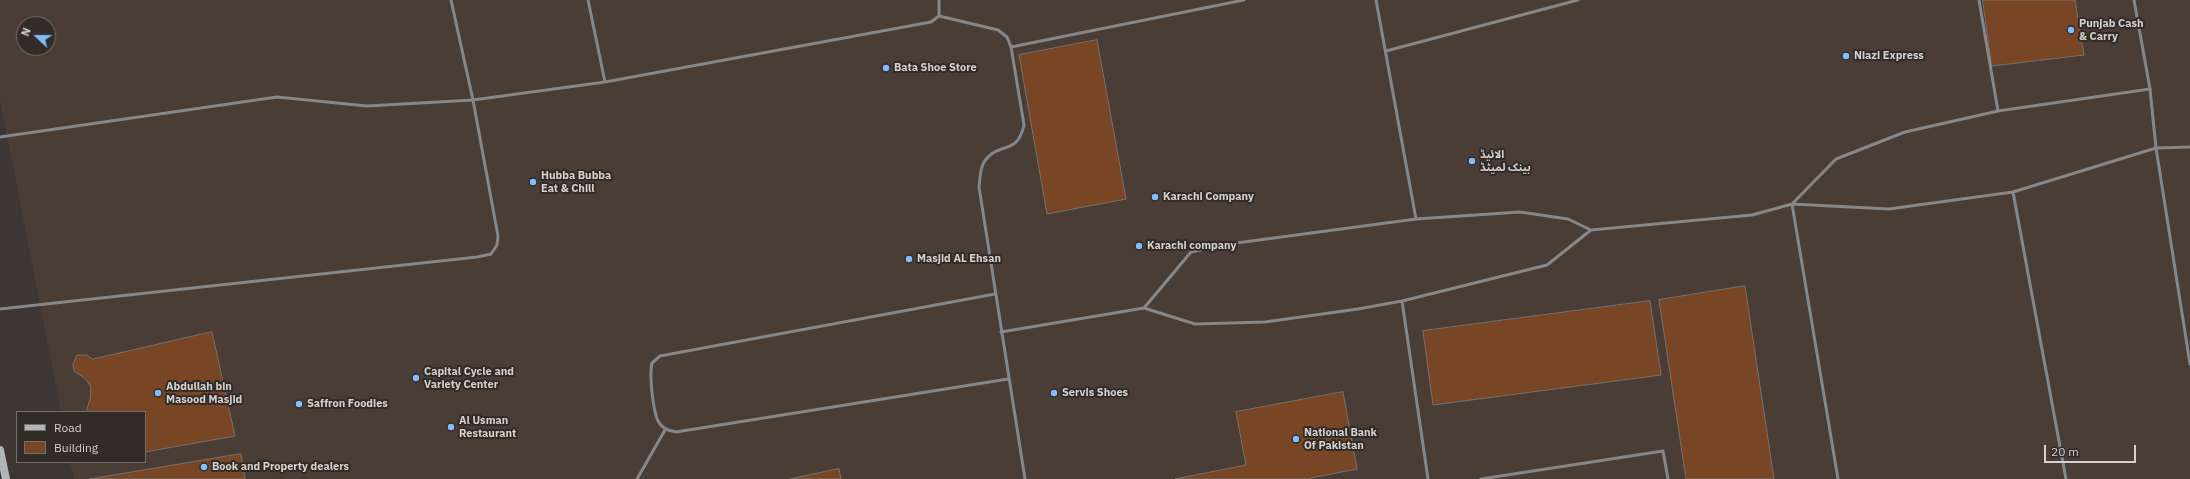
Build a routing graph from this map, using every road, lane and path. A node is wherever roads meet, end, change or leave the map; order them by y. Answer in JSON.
{"nodes":[{"id":1,"x":451,"y":0,"type":"edge"},
{"id":2,"x":588,"y":0,"type":"edge"},
{"id":3,"x":939,"y":0,"type":"edge"},
{"id":4,"x":1244,"y":0,"type":"edge"},
{"id":5,"x":1376,"y":0,"type":"edge"},
{"id":6,"x":1578,"y":0,"type":"edge"},
{"id":7,"x":1979,"y":0,"type":"edge"},
{"id":8,"x":2134,"y":0,"type":"edge"},
{"id":9,"x":939,"y":16,"type":"junction"},
{"id":10,"x":1011,"y":47,"type":"junction"},
{"id":11,"x":1386,"y":51,"type":"junction"},
{"id":12,"x":605,"y":82,"type":"junction"},
{"id":13,"x":2150,"y":89,"type":"junction"},
{"id":14,"x":473,"y":100,"type":"junction"},
{"id":15,"x":1998,"y":111,"type":"junction"},
{"id":16,"x":0,"y":137,"type":"edge"},
{"id":17,"x":2190,"y":147,"type":"edge"},
{"id":18,"x":2156,"y":148,"type":"junction"},
{"id":19,"x":2013,"y":192,"type":"junction"},
{"id":20,"x":1792,"y":204,"type":"junction"},
{"id":21,"x":1416,"y":219,"type":"junction"},
{"id":22,"x":1591,"y":230,"type":"junction"},
{"id":23,"x":995,"y":294,"type":"junction"},
{"id":24,"x":1402,"y":302,"type":"junction"},
{"id":25,"x":1144,"y":308,"type":"junction"},
{"id":26,"x":0,"y":309,"type":"edge"},
{"id":27,"x":1001,"y":332,"type":"junction"},
{"id":28,"x":2190,"y":364,"type":"edge"},
{"id":29,"x":1008,"y":379,"type":"junction"},
{"id":30,"x":665,"y":430,"type":"junction"},
{"id":31,"x":0,"y":450,"type":"edge"},
{"id":32,"x":6,"y":479,"type":"edge"},
{"id":33,"x":637,"y":479,"type":"edge"},
{"id":34,"x":1025,"y":479,"type":"edge"},
{"id":35,"x":1428,"y":479,"type":"edge"},
{"id":36,"x":1481,"y":479,"type":"edge"},
{"id":37,"x":1668,"y":479,"type":"edge"},
{"id":38,"x":1838,"y":479,"type":"edge"},
{"id":39,"x":2066,"y":479,"type":"edge"}],
"edges":[{"from":1,"to":14,"type":"lane"},
{"from":2,"to":12,"type":"lane"},
{"from":3,"to":9,"type":"lane"},
{"from":4,"to":10,"type":"lane"},
{"from":5,"to":11,"type":"lane"},
{"from":6,"to":11,"type":"lane"},
{"from":7,"to":15,"type":"lane"},
{"from":8,"to":13,"type":"lane"},
{"from":9,"to":10,"type":"lane"},
{"from":9,"to":12,"type":"lane"},
{"from":10,"to":23,"type":"lane"},
{"from":11,"to":21,"type":"lane"},
{"from":12,"to":14,"type":"lane"},
{"from":13,"to":15,"type":"lane"},
{"from":13,"to":18,"type":"lane"},
{"from":14,"to":16,"type":"lane"},
{"from":14,"to":26,"type":"lane"},
{"from":15,"to":20,"type":"lane"},
{"from":17,"to":18,"type":"lane"},
{"from":18,"to":19,"type":"lane"},
{"from":18,"to":28,"type":"lane"},
{"from":19,"to":20,"type":"lane"},
{"from":19,"to":39,"type":"lane"},
{"from":20,"to":22,"type":"lane"},
{"from":20,"to":38,"type":"lane"},
{"from":21,"to":22,"type":"lane"},
{"from":21,"to":25,"type":"lane"},
{"from":22,"to":24,"type":"lane"},
{"from":23,"to":27,"type":"lane"},
{"from":23,"to":30,"type":"lane"},
{"from":24,"to":25,"type":"lane"},
{"from":24,"to":35,"type":"lane"},
{"from":25,"to":27,"type":"lane"},
{"from":27,"to":29,"type":"lane"},
{"from":29,"to":30,"type":"lane"},
{"from":29,"to":34,"type":"lane"},
{"from":30,"to":33,"type":"lane"},
{"from":31,"to":32,"type":"main road"},
{"from":36,"to":37,"type":"lane"}]}
